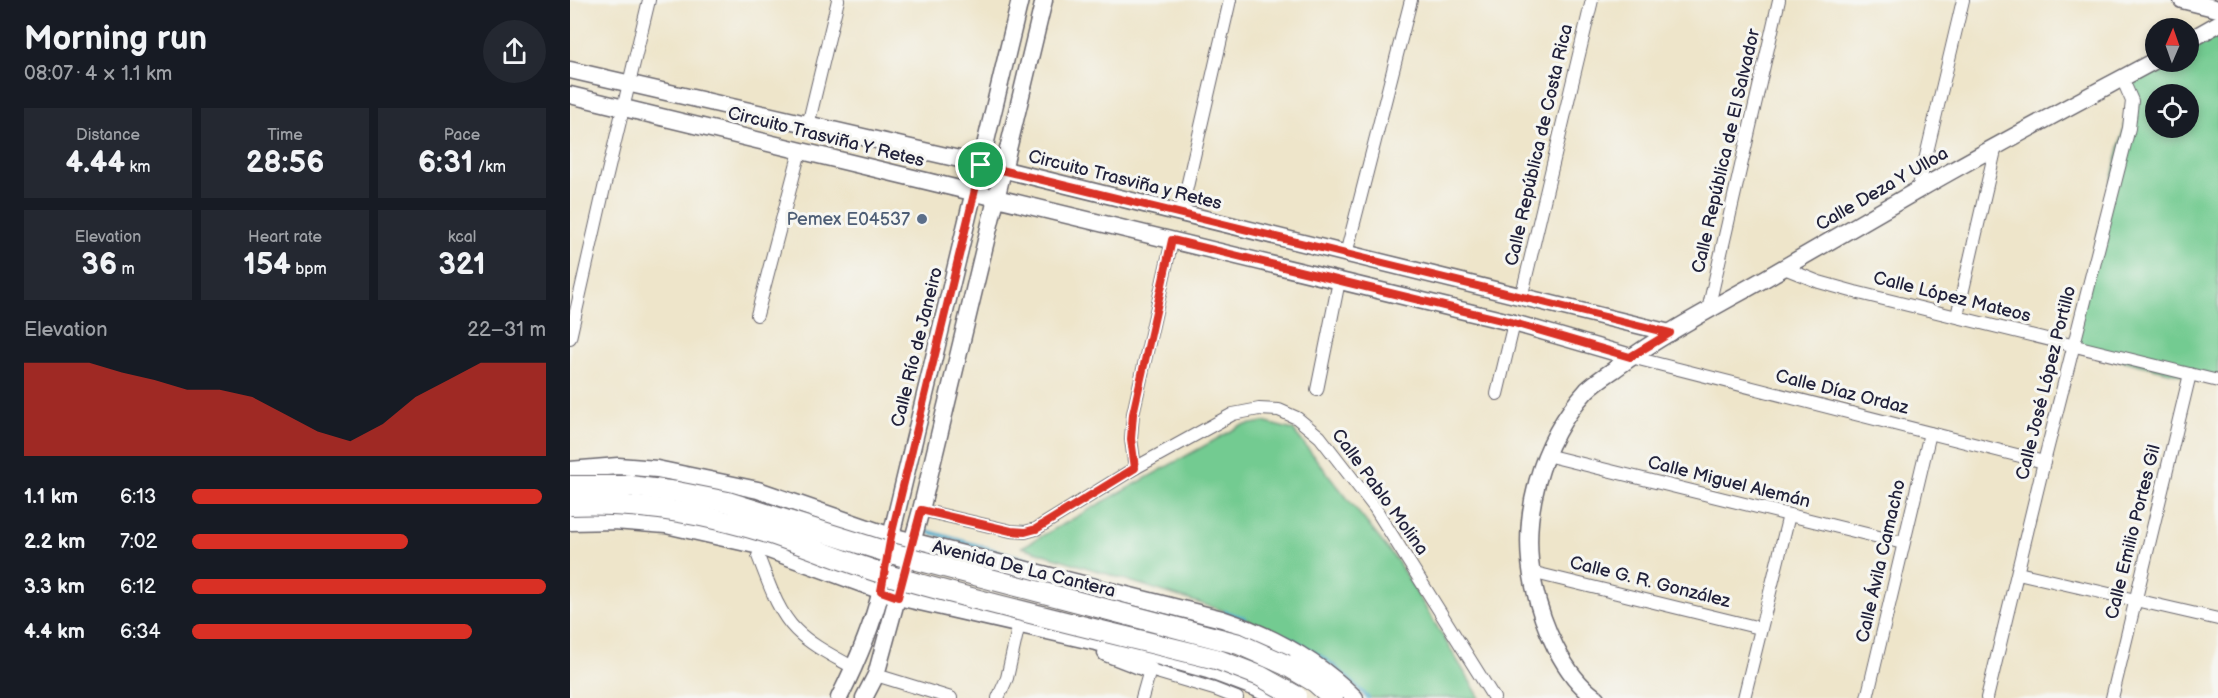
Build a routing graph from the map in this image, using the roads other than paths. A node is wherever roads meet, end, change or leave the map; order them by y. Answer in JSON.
{"nodes":[{"id":1,"x":650,"y":0,"type":"edge"},
{"id":2,"x":838,"y":0,"type":"edge"},
{"id":3,"x":1020,"y":0,"type":"edge"},
{"id":4,"x":1044,"y":0,"type":"edge"},
{"id":5,"x":1230,"y":0,"type":"edge"},
{"id":6,"x":1411,"y":0,"type":"edge"},
{"id":7,"x":1592,"y":0,"type":"edge"},
{"id":8,"x":1779,"y":0,"type":"edge"},
{"id":9,"x":1963,"y":0,"type":"edge"},
{"id":10,"x":2182,"y":0,"type":"edge"},
{"id":11,"x":2218,"y":9,"type":"edge"},
{"id":12,"x":2218,"y":24,"type":"edge"},
{"id":13,"x":2199,"y":35,"type":"edge"},
{"id":14,"x":2145,"y":66,"type":"edge"},
{"id":15,"x":570,"y":70,"type":"edge"},
{"id":16,"x":2122,"y":78,"type":"junction"},
{"id":17,"x":630,"y":84,"type":"junction"},
{"id":18,"x":570,"y":95,"type":"edge"},
{"id":19,"x":624,"y":108,"type":"junction"},
{"id":20,"x":808,"y":125,"type":"junction"},
{"id":21,"x":1996,"y":146,"type":"junction"},
{"id":22,"x":800,"y":150,"type":"junction"},
{"id":23,"x":981,"y":165,"type":"junction"},
{"id":24,"x":1003,"y":170,"type":"junction"},
{"id":25,"x":1918,"y":190,"type":"junction"},
{"id":26,"x":975,"y":192,"type":"junction"},
{"id":27,"x":997,"y":198,"type":"junction"},
{"id":28,"x":1181,"y":213,"type":"junction"},
{"id":29,"x":1172,"y":240,"type":"junction"},
{"id":30,"x":1346,"y":254,"type":"junction"},
{"id":31,"x":1784,"y":268,"type":"junction"},
{"id":32,"x":1340,"y":281,"type":"junction"},
{"id":33,"x":1521,"y":298,"type":"junction"},
{"id":34,"x":1708,"y":310,"type":"junction"},
{"id":35,"x":757,"y":315,"type":"dead end"},
{"id":36,"x":1957,"y":316,"type":"junction"},
{"id":37,"x":1514,"y":323,"type":"junction"},
{"id":38,"x":1670,"y":333,"type":"junction"},
{"id":39,"x":570,"y":338,"type":"edge"},
{"id":40,"x":2074,"y":346,"type":"junction"},
{"id":41,"x":1630,"y":357,"type":"junction"},
{"id":42,"x":2190,"y":374,"type":"junction"},
{"id":43,"x":2218,"y":381,"type":"edge"},
{"id":44,"x":1317,"y":390,"type":"dead end"},
{"id":45,"x":1497,"y":394,"type":"dead end"},
{"id":46,"x":1930,"y":433,"type":"junction"},
{"id":47,"x":1546,"y":455,"type":"junction"},
{"id":48,"x":2044,"y":462,"type":"junction"},
{"id":49,"x":575,"y":468,"type":"edge"},
{"id":50,"x":1135,"y":468,"type":"junction"},
{"id":51,"x":570,"y":486,"type":"edge"},
{"id":52,"x":570,"y":505,"type":"edge"},
{"id":53,"x":806,"y":507,"type":"junction"},
{"id":54,"x":921,"y":510,"type":"junction"},
{"id":55,"x":1789,"y":515,"type":"junction"},
{"id":56,"x":570,"y":522,"type":"edge"},
{"id":57,"x":891,"y":536,"type":"junction"},
{"id":58,"x":912,"y":541,"type":"junction"},
{"id":59,"x":1903,"y":543,"type":"junction"},
{"id":60,"x":758,"y":556,"type":"dead end"},
{"id":61,"x":990,"y":560,"type":"junction"},
{"id":62,"x":805,"y":563,"type":"junction"},
{"id":63,"x":1531,"y":572,"type":"junction"},
{"id":64,"x":2018,"y":573,"type":"junction"},
{"id":65,"x":881,"y":591,"type":"junction"},
{"id":66,"x":898,"y":597,"type":"junction"},
{"id":67,"x":2135,"y":600,"type":"junction"},
{"id":68,"x":971,"y":614,"type":"junction"},
{"id":69,"x":2218,"y":619,"type":"edge"},
{"id":70,"x":1019,"y":624,"type":"junction"},
{"id":71,"x":1761,"y":628,"type":"junction"},
{"id":72,"x":1073,"y":637,"type":"junction"},
{"id":73,"x":854,"y":668,"type":"junction"},
{"id":74,"x":1150,"y":670,"type":"junction"},
{"id":75,"x":876,"y":675,"type":"junction"},
{"id":76,"x":1298,"y":697,"type":"edge"},
{"id":77,"x":1594,"y":697,"type":"edge"},
{"id":78,"x":839,"y":698,"type":"edge"},
{"id":79,"x":864,"y":698,"type":"edge"},
{"id":80,"x":951,"y":698,"type":"edge"},
{"id":81,"x":998,"y":698,"type":"edge"},
{"id":82,"x":1142,"y":698,"type":"edge"},
{"id":83,"x":1237,"y":698,"type":"edge"},
{"id":84,"x":1275,"y":698,"type":"edge"},
{"id":85,"x":1333,"y":698,"type":"edge"},
{"id":86,"x":1355,"y":698,"type":"edge"},
{"id":87,"x":1494,"y":698,"type":"edge"},
{"id":88,"x":1744,"y":698,"type":"edge"},
{"id":89,"x":1867,"y":698,"type":"edge"},
{"id":90,"x":1987,"y":698,"type":"edge"},
{"id":91,"x":2112,"y":698,"type":"edge"}],
"edges":[{"from":1,"to":17,"type":"street"},
{"from":2,"to":20,"type":"street"},
{"from":3,"to":23,"type":"street","name":"Calle Río de Janeiro"},
{"from":4,"to":24,"type":"street"},
{"from":5,"to":28,"type":"street"},
{"from":6,"to":30,"type":"street"},
{"from":7,"to":33,"type":"street","name":"Calle República de Costa Rica"},
{"from":8,"to":34,"type":"street","name":"Calle República de El Salvador"},
{"from":9,"to":25,"type":"street"},
{"from":10,"to":11,"type":"street"},
{"from":12,"to":13,"type":"street"},
{"from":14,"to":16,"type":"street","name":"Calle Deza Y Ulloa"},
{"from":15,"to":17,"type":"street","name":"Circuito Trasviña y Retes"},
{"from":16,"to":21,"type":"street","name":"Calle Deza Y Ulloa"},
{"from":16,"to":40,"type":"street","name":"Calle José López Portillo"},
{"from":17,"to":19,"type":"street"},
{"from":17,"to":20,"type":"street","name":"Circuito Trasviña y Retes"},
{"from":18,"to":19,"type":"street","name":"Circuito Trasviña Y Retes"},
{"from":19,"to":22,"type":"street","name":"Circuito Trasviña Y Retes"},
{"from":19,"to":39,"type":"street"},
{"from":20,"to":23,"type":"street","name":"Circuito Trasviña y Retes"},
{"from":21,"to":25,"type":"street","name":"Calle Deza Y Ulloa"},
{"from":21,"to":36,"type":"street"},
{"from":22,"to":26,"type":"street","name":"Circuito Trasviña Y Retes"},
{"from":22,"to":35,"type":"street"},
{"from":23,"to":24,"type":"street","name":"Circuito Trasviña y Retes"},
{"from":23,"to":26,"type":"street","name":"Calle Río de Janeiro"},
{"from":24,"to":27,"type":"street"},
{"from":24,"to":28,"type":"street","name":"Circuito Trasviña y Retes"},
{"from":25,"to":31,"type":"street","name":"Calle Deza Y Ulloa"},
{"from":26,"to":27,"type":"street","name":"Circuito Trasviña Y Retes"},
{"from":26,"to":57,"type":"street","name":"Calle Río de Janeiro"},
{"from":27,"to":29,"type":"street","name":"Circuito Trasviña Y Retes"},
{"from":27,"to":54,"type":"street"},
{"from":28,"to":30,"type":"street","name":"Circuito Trasviña y Retes"},
{"from":29,"to":32,"type":"street","name":"Circuito Trasviña Y Retes"},
{"from":29,"to":50,"type":"street"},
{"from":30,"to":33,"type":"street","name":"Circuito Trasviña y Retes"},
{"from":31,"to":34,"type":"street","name":"Calle Deza Y Ulloa"},
{"from":31,"to":36,"type":"street","name":"Calle López Mateos"},
{"from":32,"to":37,"type":"street","name":"Circuito Trasviña Y Retes"},
{"from":32,"to":44,"type":"street"},
{"from":33,"to":38,"type":"street","name":"Circuito Trasviña y Retes"},
{"from":34,"to":38,"type":"street","name":"Calle Deza Y Ulloa"},
{"from":36,"to":40,"type":"street","name":"Calle López Mateos"},
{"from":37,"to":41,"type":"street","name":"Circuito Trasviña Y Retes"},
{"from":37,"to":45,"type":"street"},
{"from":38,"to":41,"type":"street","name":"Calle Deza Y Ulloa"},
{"from":40,"to":42,"type":"street","name":"Calle López Mateos"},
{"from":40,"to":48,"type":"street","name":"Calle José López Portillo"},
{"from":41,"to":46,"type":"street","name":"Calle Díaz Ordaz"},
{"from":41,"to":47,"type":"street","name":"Calle Deza Y Ulloa"},
{"from":42,"to":43,"type":"street","name":"Calle López Mateos"},
{"from":42,"to":67,"type":"street","name":"Calle Emilio Portes Gil"},
{"from":46,"to":48,"type":"street","name":"Calle Díaz Ordaz"},
{"from":46,"to":59,"type":"street","name":"Calle Ávila Camacho"},
{"from":47,"to":55,"type":"street","name":"Calle Miguel Alemán"},
{"from":47,"to":63,"type":"street","name":"Calle Deza Y Ulloa"},
{"from":48,"to":64,"type":"street","name":"Calle José López Portillo"},
{"from":49,"to":53,"type":"street","name":"Avenida De La Cantera"},
{"from":50,"to":54,"type":"street","name":"Calle Pablo Molina"},
{"from":50,"to":87,"type":"street","name":"Calle Pablo Molina"},
{"from":51,"to":85,"type":"main road","name":"Avenida De La Cantera","bridge":true},
{"from":52,"to":76,"type":"main road","bridge":true},
{"from":53,"to":57,"type":"street","name":"Avenida De La Cantera"},
{"from":53,"to":62,"type":"street"},
{"from":54,"to":58,"type":"street"},
{"from":55,"to":59,"type":"street","name":"Calle Miguel Alemán"},
{"from":55,"to":71,"type":"street"},
{"from":56,"to":62,"type":"street"},
{"from":57,"to":58,"type":"street","name":"Avenida De La Cantera"},
{"from":57,"to":65,"type":"street","name":"Calle Río de Janeiro"},
{"from":58,"to":61,"type":"street","name":"Avenida De La Cantera"},
{"from":58,"to":66,"type":"street"},
{"from":59,"to":89,"type":"street","name":"Calle Ávila Camacho"},
{"from":60,"to":73,"type":"street"},
{"from":61,"to":68,"type":"street"},
{"from":61,"to":86,"type":"street","name":"Avenida De La Cantera"},
{"from":62,"to":65,"type":"street"},
{"from":63,"to":71,"type":"street","name":"Calle G. R. González"},
{"from":63,"to":77,"type":"street","name":"Calle Deza Y Ulloa"},
{"from":64,"to":67,"type":"street"},
{"from":64,"to":90,"type":"street","name":"Calle José López Portillo"},
{"from":65,"to":66,"type":"street"},
{"from":65,"to":73,"type":"street","name":"Calle Río de Janeiro"},
{"from":66,"to":68,"type":"street"},
{"from":66,"to":75,"type":"street"},
{"from":67,"to":69,"type":"street"},
{"from":67,"to":91,"type":"street","name":"Calle Emilio Portes Gil"},
{"from":68,"to":70,"type":"street"},
{"from":70,"to":72,"type":"street"},
{"from":70,"to":81,"type":"street"},
{"from":71,"to":88,"type":"street"},
{"from":72,"to":74,"type":"street"},
{"from":72,"to":84,"type":"street"},
{"from":73,"to":78,"type":"street","name":"Calle Río de Janeiro"},
{"from":74,"to":82,"type":"street"},
{"from":74,"to":83,"type":"street"},
{"from":75,"to":79,"type":"street"},
{"from":75,"to":80,"type":"street"}]}
